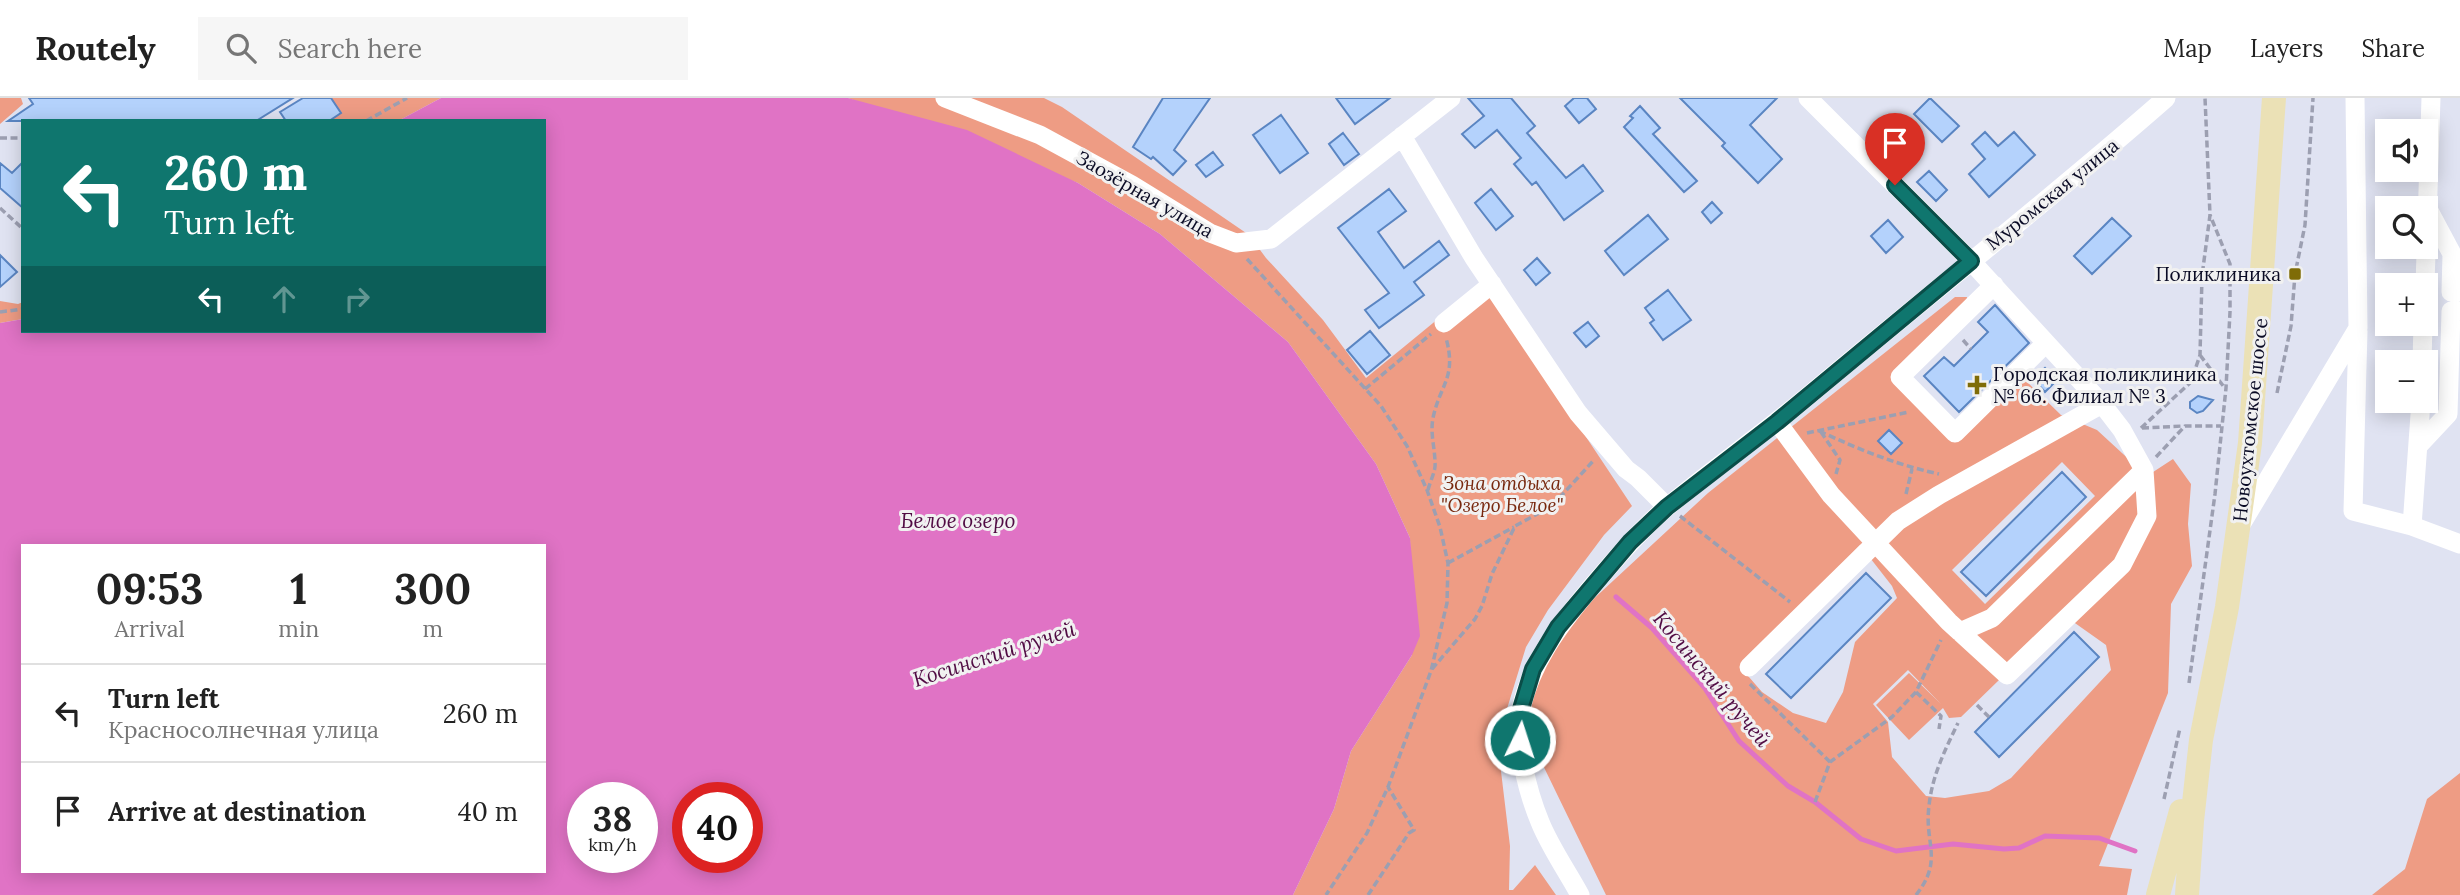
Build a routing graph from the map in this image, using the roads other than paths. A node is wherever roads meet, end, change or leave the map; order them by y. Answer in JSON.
{"nodes":[{"id":1,"x":946,"y":98,"type":"edge"},
{"id":2,"x":1808,"y":98,"type":"edge"},
{"id":3,"x":2166,"y":98,"type":"edge"},
{"id":4,"x":2274,"y":98,"type":"edge"},
{"id":5,"x":2355,"y":98,"type":"edge"},
{"id":6,"x":2431,"y":98,"type":"edge"},
{"id":7,"x":1440,"y":102,"type":"edge"},
{"id":8,"x":1402,"y":136,"type":"junction"},
{"id":9,"x":2427,"y":196,"type":"edge"},
{"id":10,"x":2438,"y":229,"type":"edge"},
{"id":11,"x":1971,"y":261,"type":"junction"},
{"id":12,"x":1492,"y":284,"type":"junction"},
{"id":13,"x":1994,"y":285,"type":"junction"},
{"id":14,"x":1447,"y":327,"type":"road end"},
{"id":15,"x":2358,"y":328,"type":"junction"},
{"id":16,"x":2046,"y":343,"type":"junction"},
{"id":17,"x":2102,"y":404,"type":"junction"},
{"id":18,"x":2420,"y":413,"type":"edge"},
{"id":19,"x":1783,"y":429,"type":"junction"},
{"id":20,"x":2419,"y":445,"type":"junction"},
{"id":21,"x":2144,"y":470,"type":"junction"},
{"id":22,"x":1667,"y":507,"type":"junction"},
{"id":23,"x":2412,"y":526,"type":"junction"},
{"id":24,"x":2239,"y":527,"type":"junction"},
{"id":25,"x":1876,"y":543,"type":"junction"},
{"id":26,"x":2460,"y":544,"type":"edge"},
{"id":27,"x":1955,"y":627,"type":"junction"},
{"id":28,"x":1749,"y":667,"type":"road end"},
{"id":29,"x":2201,"y":740,"type":"junction"},
{"id":30,"x":1580,"y":895,"type":"edge"},
{"id":31,"x":2158,"y":895,"type":"edge"},
{"id":32,"x":2187,"y":895,"type":"edge"}],
"edges":[{"from":1,"to":8,"type":"street","name":"Заозёрная улица"},
{"from":2,"to":11,"type":"street"},
{"from":3,"to":11,"type":"street","name":"Муромская улица"},
{"from":4,"to":24,"type":"main road","name":"Новоухтомское шоссе"},
{"from":5,"to":15,"type":"street"},
{"from":6,"to":9,"type":"street"},
{"from":7,"to":8,"type":"street","name":"Заозёрная улица"},
{"from":8,"to":12,"type":"street"},
{"from":10,"to":20,"type":"street"},
{"from":11,"to":13,"type":"street"},
{"from":11,"to":19,"type":"street","name":"Муромская улица"},
{"from":12,"to":14,"type":"street"},
{"from":12,"to":22,"type":"street"},
{"from":13,"to":16,"type":"street"},
{"from":13,"to":16,"type":"street"},
{"from":15,"to":23,"type":"street"},
{"from":15,"to":24,"type":"street"},
{"from":16,"to":17,"type":"street"},
{"from":17,"to":21,"type":"street"},
{"from":17,"to":25,"type":"street"},
{"from":18,"to":20,"type":"street"},
{"from":19,"to":22,"type":"street","name":"Муромская улица"},
{"from":19,"to":25,"type":"street"},
{"from":20,"to":23,"type":"street"},
{"from":21,"to":27,"type":"street"},
{"from":21,"to":27,"type":"street"},
{"from":22,"to":30,"type":"street","name":"Муромская улица"},
{"from":23,"to":26,"type":"street"},
{"from":24,"to":29,"type":"main road","name":"Новоухтомское шоссе"},
{"from":25,"to":27,"type":"street"},
{"from":25,"to":28,"type":"street"},
{"from":29,"to":31,"type":"main road","name":"Новоухтомское шоссе"},
{"from":29,"to":32,"type":"main road","name":"Новоухтомское шоссе"}]}
